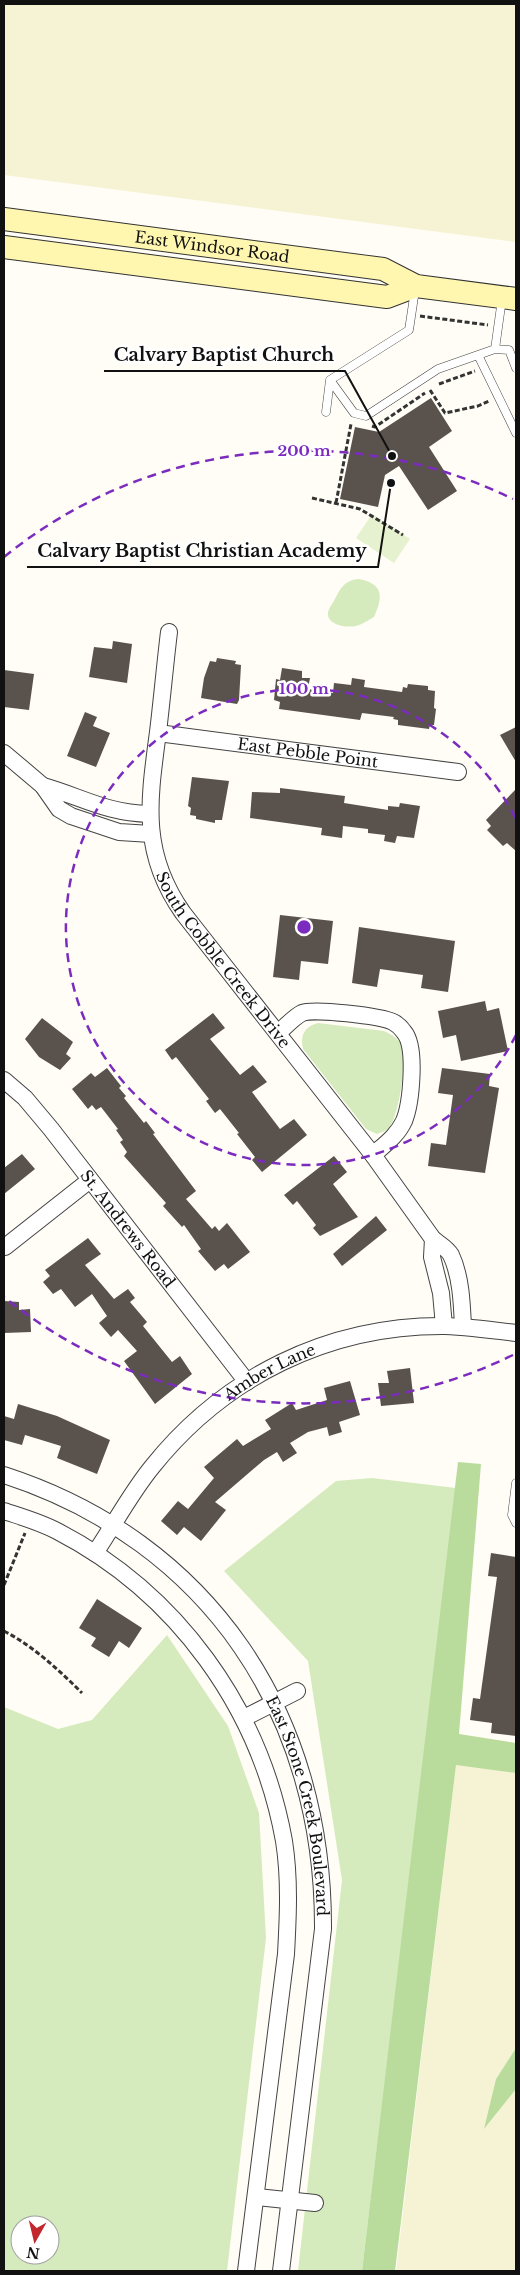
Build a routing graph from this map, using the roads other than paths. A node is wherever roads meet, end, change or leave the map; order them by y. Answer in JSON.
{"nodes":[{"id":1,"x":4,"y":219,"type":"edge"},
{"id":2,"x":4,"y":247,"type":"edge"},
{"id":3,"x":416,"y":286,"type":"junction"},
{"id":4,"x":509,"y":298,"type":"edge"},
{"id":5,"x":495,"y":349,"type":"junction"},
{"id":6,"x":478,"y":355,"type":"junction"},
{"id":7,"x":516,"y":368,"type":"edge"},
{"id":8,"x":330,"y":380,"type":"junction"},
{"id":9,"x":326,"y":412,"type":"dead end"},
{"id":10,"x":516,"y":433,"type":"edge"},
{"id":11,"x":169,"y":632,"type":"dead end"},
{"id":12,"x":158,"y":733,"type":"junction"},
{"id":13,"x":4,"y":754,"type":"edge"},
{"id":14,"x":458,"y":772,"type":"dead end"},
{"id":15,"x":43,"y":786,"type":"junction"},
{"id":16,"x":149,"y":814,"type":"junction"},
{"id":17,"x":151,"y":834,"type":"junction"},
{"id":18,"x":278,"y":1033,"type":"junction"},
{"id":19,"x":4,"y":1080,"type":"edge"},
{"id":20,"x":373,"y":1155,"type":"junction"},
{"id":21,"x":90,"y":1180,"type":"junction"},
{"id":22,"x":433,"y":1239,"type":"junction"},
{"id":23,"x":5,"y":1247,"type":"edge"},
{"id":24,"x":444,"y":1326,"type":"junction"},
{"id":25,"x":463,"y":1327,"type":"junction"},
{"id":26,"x":516,"y":1333,"type":"edge"},
{"id":27,"x":247,"y":1382,"type":"junction"},
{"id":28,"x":4,"y":1475,"type":"edge"},
{"id":29,"x":516,"y":1483,"type":"edge"},
{"id":30,"x":4,"y":1511,"type":"edge"},
{"id":31,"x":516,"y":1524,"type":"edge"},
{"id":32,"x":113,"y":1525,"type":"junction"},
{"id":33,"x":95,"y":1553,"type":"junction"},
{"id":34,"x":297,"y":1691,"type":"dead end"},
{"id":35,"x":275,"y":1702,"type":"junction"},
{"id":36,"x":244,"y":1718,"type":"junction"},
{"id":37,"x":257,"y":2197,"type":"junction"},
{"id":38,"x":290,"y":2200,"type":"junction"},
{"id":39,"x":315,"y":2203,"type":"dead end"},
{"id":40,"x":246,"y":2271,"type":"edge"},
{"id":41,"x":281,"y":2271,"type":"edge"}],
"edges":[{"from":1,"to":3,"type":"main road","name":"East Windsor Road"},
{"from":2,"to":3,"type":"main road","name":"East Windsor Road"},
{"from":3,"to":4,"type":"main road","name":"East Windsor Road"},
{"from":3,"to":8,"type":"lane"},
{"from":4,"to":5,"type":"lane"},
{"from":5,"to":6,"type":"lane"},
{"from":5,"to":7,"type":"lane"},
{"from":6,"to":8,"type":"lane"},
{"from":6,"to":10,"type":"lane"},
{"from":8,"to":9,"type":"lane"},
{"from":11,"to":12,"type":"street","name":"South Cobble Creek Drive"},
{"from":12,"to":14,"type":"street","name":"East Pebble Point"},
{"from":12,"to":16,"type":"street","name":"South Cobble Creek Drive"},
{"from":13,"to":15,"type":"street"},
{"from":15,"to":16,"type":"street"},
{"from":15,"to":17,"type":"street"},
{"from":16,"to":17,"type":"street","name":"South Cobble Creek Drive"},
{"from":17,"to":18,"type":"street","name":"South Cobble Creek Drive"},
{"from":18,"to":20,"type":"street","name":"South Cobble Creek Drive"},
{"from":18,"to":20,"type":"street"},
{"from":19,"to":21,"type":"street","name":"St. Andrews Road"},
{"from":20,"to":22,"type":"street","name":"South Cobble Creek Drive"},
{"from":21,"to":23,"type":"street"},
{"from":21,"to":27,"type":"street","name":"St. Andrews Road"},
{"from":22,"to":24,"type":"street"},
{"from":22,"to":25,"type":"street","name":"South Cobble Creek Drive"},
{"from":24,"to":25,"type":"street","name":"Amber Lane"},
{"from":24,"to":27,"type":"street","name":"Amber Lane"},
{"from":25,"to":26,"type":"street","name":"Amber Lane"},
{"from":27,"to":32,"type":"street","name":"Amber Lane"},
{"from":28,"to":32,"type":"street","name":"East Stone Creek Boulevard"},
{"from":29,"to":31,"type":"lane"},
{"from":30,"to":33,"type":"street","name":"East Stone Creek Boulevard"},
{"from":32,"to":33,"type":"street","name":"Amber Lane"},
{"from":32,"to":35,"type":"street","name":"East Stone Creek Boulevard"},
{"from":33,"to":36,"type":"street","name":"East Stone Creek Boulevard"},
{"from":34,"to":35,"type":"street"},
{"from":35,"to":36,"type":"street"},
{"from":35,"to":38,"type":"street","name":"East Stone Creek Boulevard"},
{"from":36,"to":37,"type":"street","name":"East Stone Creek Boulevard"},
{"from":37,"to":38,"type":"street"},
{"from":37,"to":40,"type":"street","name":"East Stone Creek Boulevard"},
{"from":38,"to":39,"type":"street"},
{"from":38,"to":41,"type":"street","name":"East Stone Creek Boulevard"}]}
